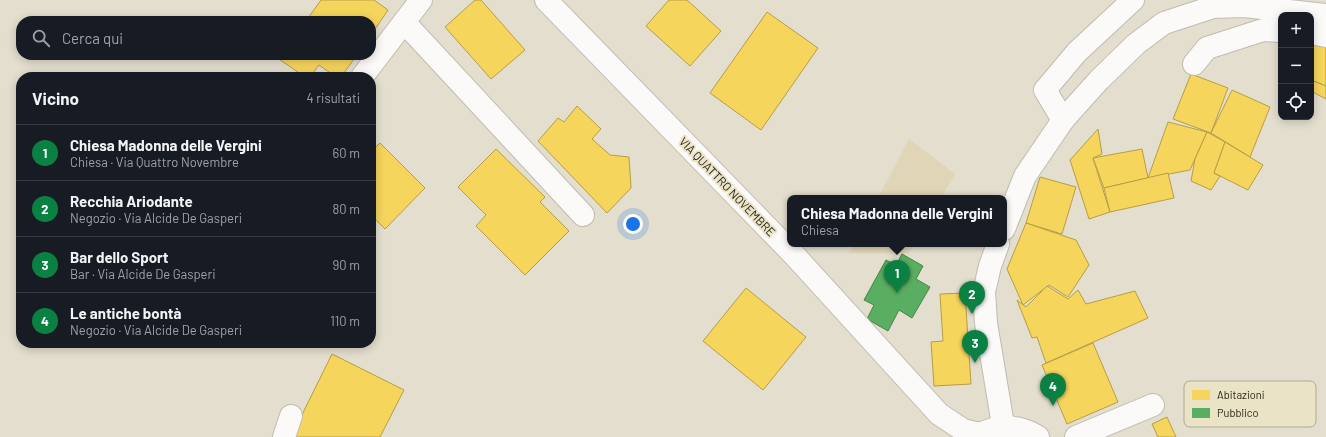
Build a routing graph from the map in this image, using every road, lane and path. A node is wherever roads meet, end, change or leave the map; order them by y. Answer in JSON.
{"nodes":[{"id":1,"x":421,"y":0,"type":"edge"},
{"id":2,"x":546,"y":0,"type":"edge"},
{"id":3,"x":1133,"y":0,"type":"edge"},
{"id":4,"x":1326,"y":15,"type":"edge"},
{"id":5,"x":404,"y":22,"type":"junction"},
{"id":6,"x":1278,"y":32,"type":"edge"},
{"id":7,"x":1314,"y":34,"type":"edge"},
{"id":8,"x":1326,"y":36,"type":"edge"},
{"id":9,"x":376,"y":59,"type":"edge"},
{"id":10,"x":375,"y":60,"type":"edge"},
{"id":11,"x":1194,"y":64,"type":"dead end"},
{"id":12,"x":366,"y":72,"type":"edge"},
{"id":13,"x":1063,"y":120,"type":"junction"},
{"id":14,"x":584,"y":215,"type":"dead end"},
{"id":15,"x":1007,"y":221,"type":"edge"},
{"id":16,"x":787,"y":247,"type":"edge"},
{"id":17,"x":787,"y":247,"type":"edge"},
{"id":18,"x":997,"y":247,"type":"edge"},
{"id":19,"x":1153,"y":405,"type":"dead end"},
{"id":20,"x":291,"y":416,"type":"dead end"},
{"id":21,"x":1003,"y":432,"type":"edge"},
{"id":22,"x":284,"y":437,"type":"edge"},
{"id":23,"x":1038,"y":437,"type":"edge"},
{"id":24,"x":1076,"y":437,"type":"edge"}],
"edges":[{"from":1,"to":5,"type":"main road"},
{"from":2,"to":17,"type":"main road","name":"VIA QUATTRO NOVEMBRE"},
{"from":3,"to":13,"type":"main road"},
{"from":4,"to":13,"type":"main road"},
{"from":5,"to":9,"type":"main road"},
{"from":5,"to":14,"type":"main road"},
{"from":6,"to":11,"type":"main road"},
{"from":7,"to":8,"type":"main road"},
{"from":10,"to":12,"type":"main road"},
{"from":13,"to":15,"type":"main road"},
{"from":16,"to":21,"type":"main road","name":"VIA QUATTRO NOVEMBRE"},
{"from":18,"to":21,"type":"main road"},
{"from":19,"to":24,"type":"main road"},
{"from":20,"to":22,"type":"main road"},
{"from":21,"to":23,"type":"main road"}]}
